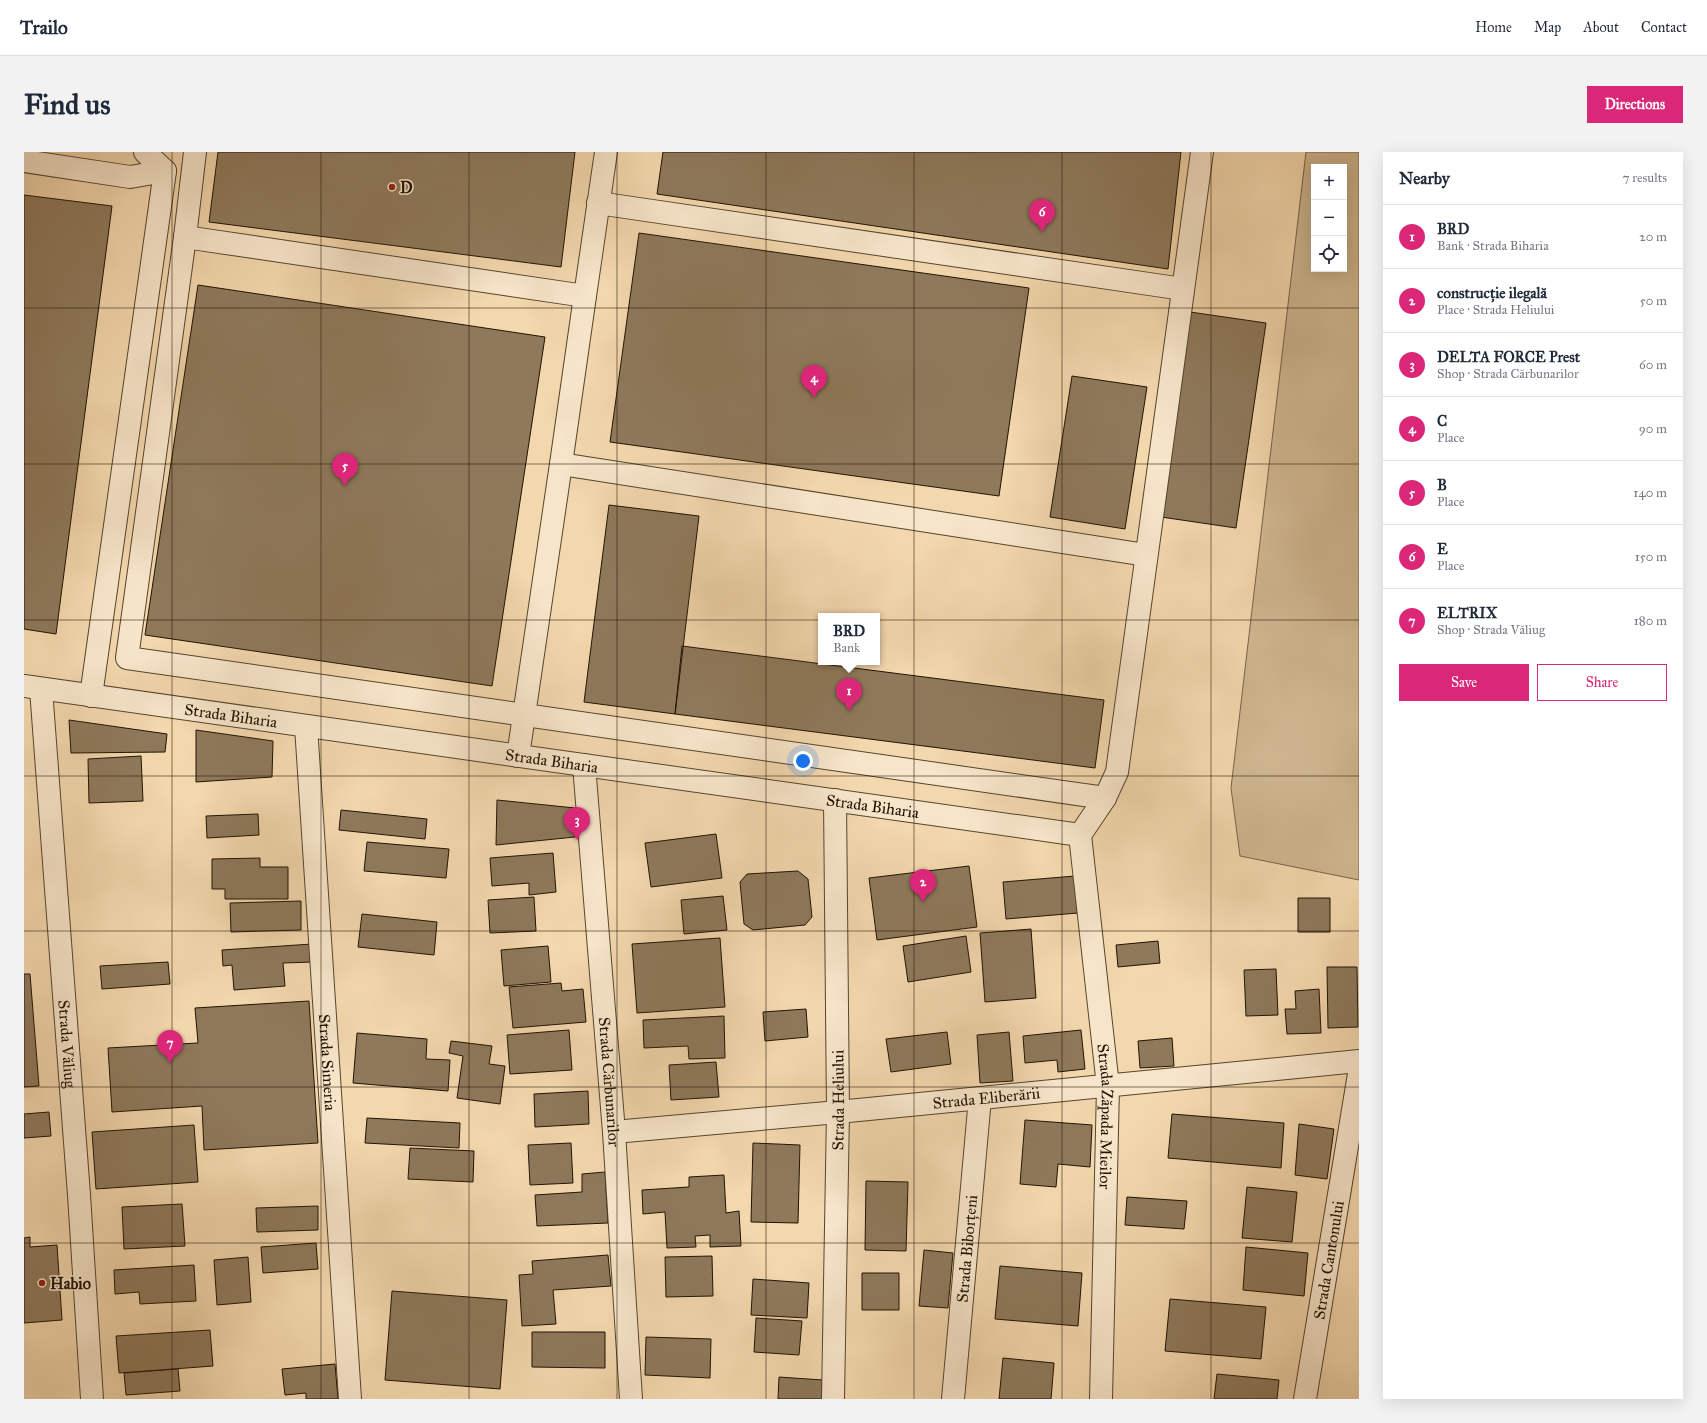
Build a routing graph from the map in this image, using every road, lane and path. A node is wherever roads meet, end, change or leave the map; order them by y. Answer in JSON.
{"nodes":[{"id":1,"x":145,"y":152,"type":"edge"},
{"id":2,"x":195,"y":152,"type":"edge"},
{"id":3,"x":606,"y":152,"type":"edge"},
{"id":4,"x":1202,"y":152,"type":"edge"},
{"id":5,"x":24,"y":161,"type":"edge"},
{"id":6,"x":165,"y":171,"type":"junction"},
{"id":7,"x":598,"y":203,"type":"junction"},
{"id":8,"x":185,"y":238,"type":"junction"},
{"id":9,"x":1183,"y":289,"type":"junction"},
{"id":10,"x":585,"y":296,"type":"junction"},
{"id":11,"x":560,"y":464,"type":"junction"},
{"id":12,"x":1146,"y":554,"type":"junction"},
{"id":13,"x":32,"y":687,"type":"edge"},
{"id":14,"x":91,"y":696,"type":"junction"},
{"id":15,"x":525,"y":714,"type":"junction"},
{"id":16,"x":306,"y":726,"type":"junction"},
{"id":17,"x":518,"y":756,"type":"junction"},
{"id":18,"x":584,"y":765,"type":"junction"},
{"id":19,"x":1105,"y":798,"type":"junction"},
{"id":20,"x":836,"y":800,"type":"junction"},
{"id":21,"x":1080,"y":835,"type":"junction"},
{"id":22,"x":1359,"y":1061,"type":"edge"},
{"id":23,"x":1359,"y":1074,"type":"edge"},
{"id":24,"x":1108,"y":1086,"type":"junction"},
{"id":25,"x":980,"y":1098,"type":"junction"},
{"id":26,"x":838,"y":1112,"type":"junction"},
{"id":27,"x":614,"y":1132,"type":"junction"},
{"id":28,"x":92,"y":1399,"type":"edge"},
{"id":29,"x":350,"y":1399,"type":"edge"},
{"id":30,"x":631,"y":1399,"type":"edge"},
{"id":31,"x":833,"y":1399,"type":"edge"},
{"id":32,"x":953,"y":1399,"type":"edge"},
{"id":33,"x":1102,"y":1399,"type":"edge"},
{"id":34,"x":1305,"y":1399,"type":"edge"}],
"edges":[{"from":1,"to":6,"type":"street"},
{"from":2,"to":8,"type":"street"},
{"from":3,"to":7,"type":"street"},
{"from":4,"to":9,"type":"street"},
{"from":5,"to":6,"type":"street"},
{"from":6,"to":14,"type":"street"},
{"from":7,"to":9,"type":"street"},
{"from":7,"to":10,"type":"street"},
{"from":8,"to":10,"type":"street"},
{"from":8,"to":15,"type":"street"},
{"from":9,"to":12,"type":"street"},
{"from":10,"to":11,"type":"street"},
{"from":11,"to":12,"type":"street"},
{"from":11,"to":15,"type":"street"},
{"from":12,"to":19,"type":"street"},
{"from":13,"to":14,"type":"street","name":"Strada Biharia"},
{"from":13,"to":28,"type":"street","name":"Strada Văliug"},
{"from":14,"to":16,"type":"street","name":"Strada Biharia"},
{"from":15,"to":17,"type":"street"},
{"from":15,"to":19,"type":"street"},
{"from":16,"to":17,"type":"street","name":"Strada Biharia"},
{"from":16,"to":29,"type":"street","name":"Strada Simeria"},
{"from":17,"to":18,"type":"street","name":"Strada Biharia"},
{"from":18,"to":20,"type":"street","name":"Strada Biharia"},
{"from":18,"to":27,"type":"street","name":"Strada Cărbunarilor"},
{"from":19,"to":21,"type":"street"},
{"from":20,"to":21,"type":"street","name":"Strada Biharia"},
{"from":20,"to":26,"type":"street","name":"Strada Heliului"},
{"from":21,"to":24,"type":"street","name":"Strada Zăpada Mieilor"},
{"from":22,"to":24,"type":"street","name":"Strada Eliberării"},
{"from":23,"to":34,"type":"street","name":"Strada Cantonului"},
{"from":24,"to":25,"type":"street","name":"Strada Eliberării"},
{"from":24,"to":33,"type":"street","name":"Strada Zăpada Mieilor"},
{"from":25,"to":26,"type":"street","name":"Strada Eliberării"},
{"from":25,"to":32,"type":"street","name":"Strada Biborțeni"},
{"from":26,"to":27,"type":"street","name":"Strada Eliberării"},
{"from":26,"to":31,"type":"street","name":"Strada Heliului"},
{"from":27,"to":30,"type":"street","name":"Strada Cărbunarilor"}]}
